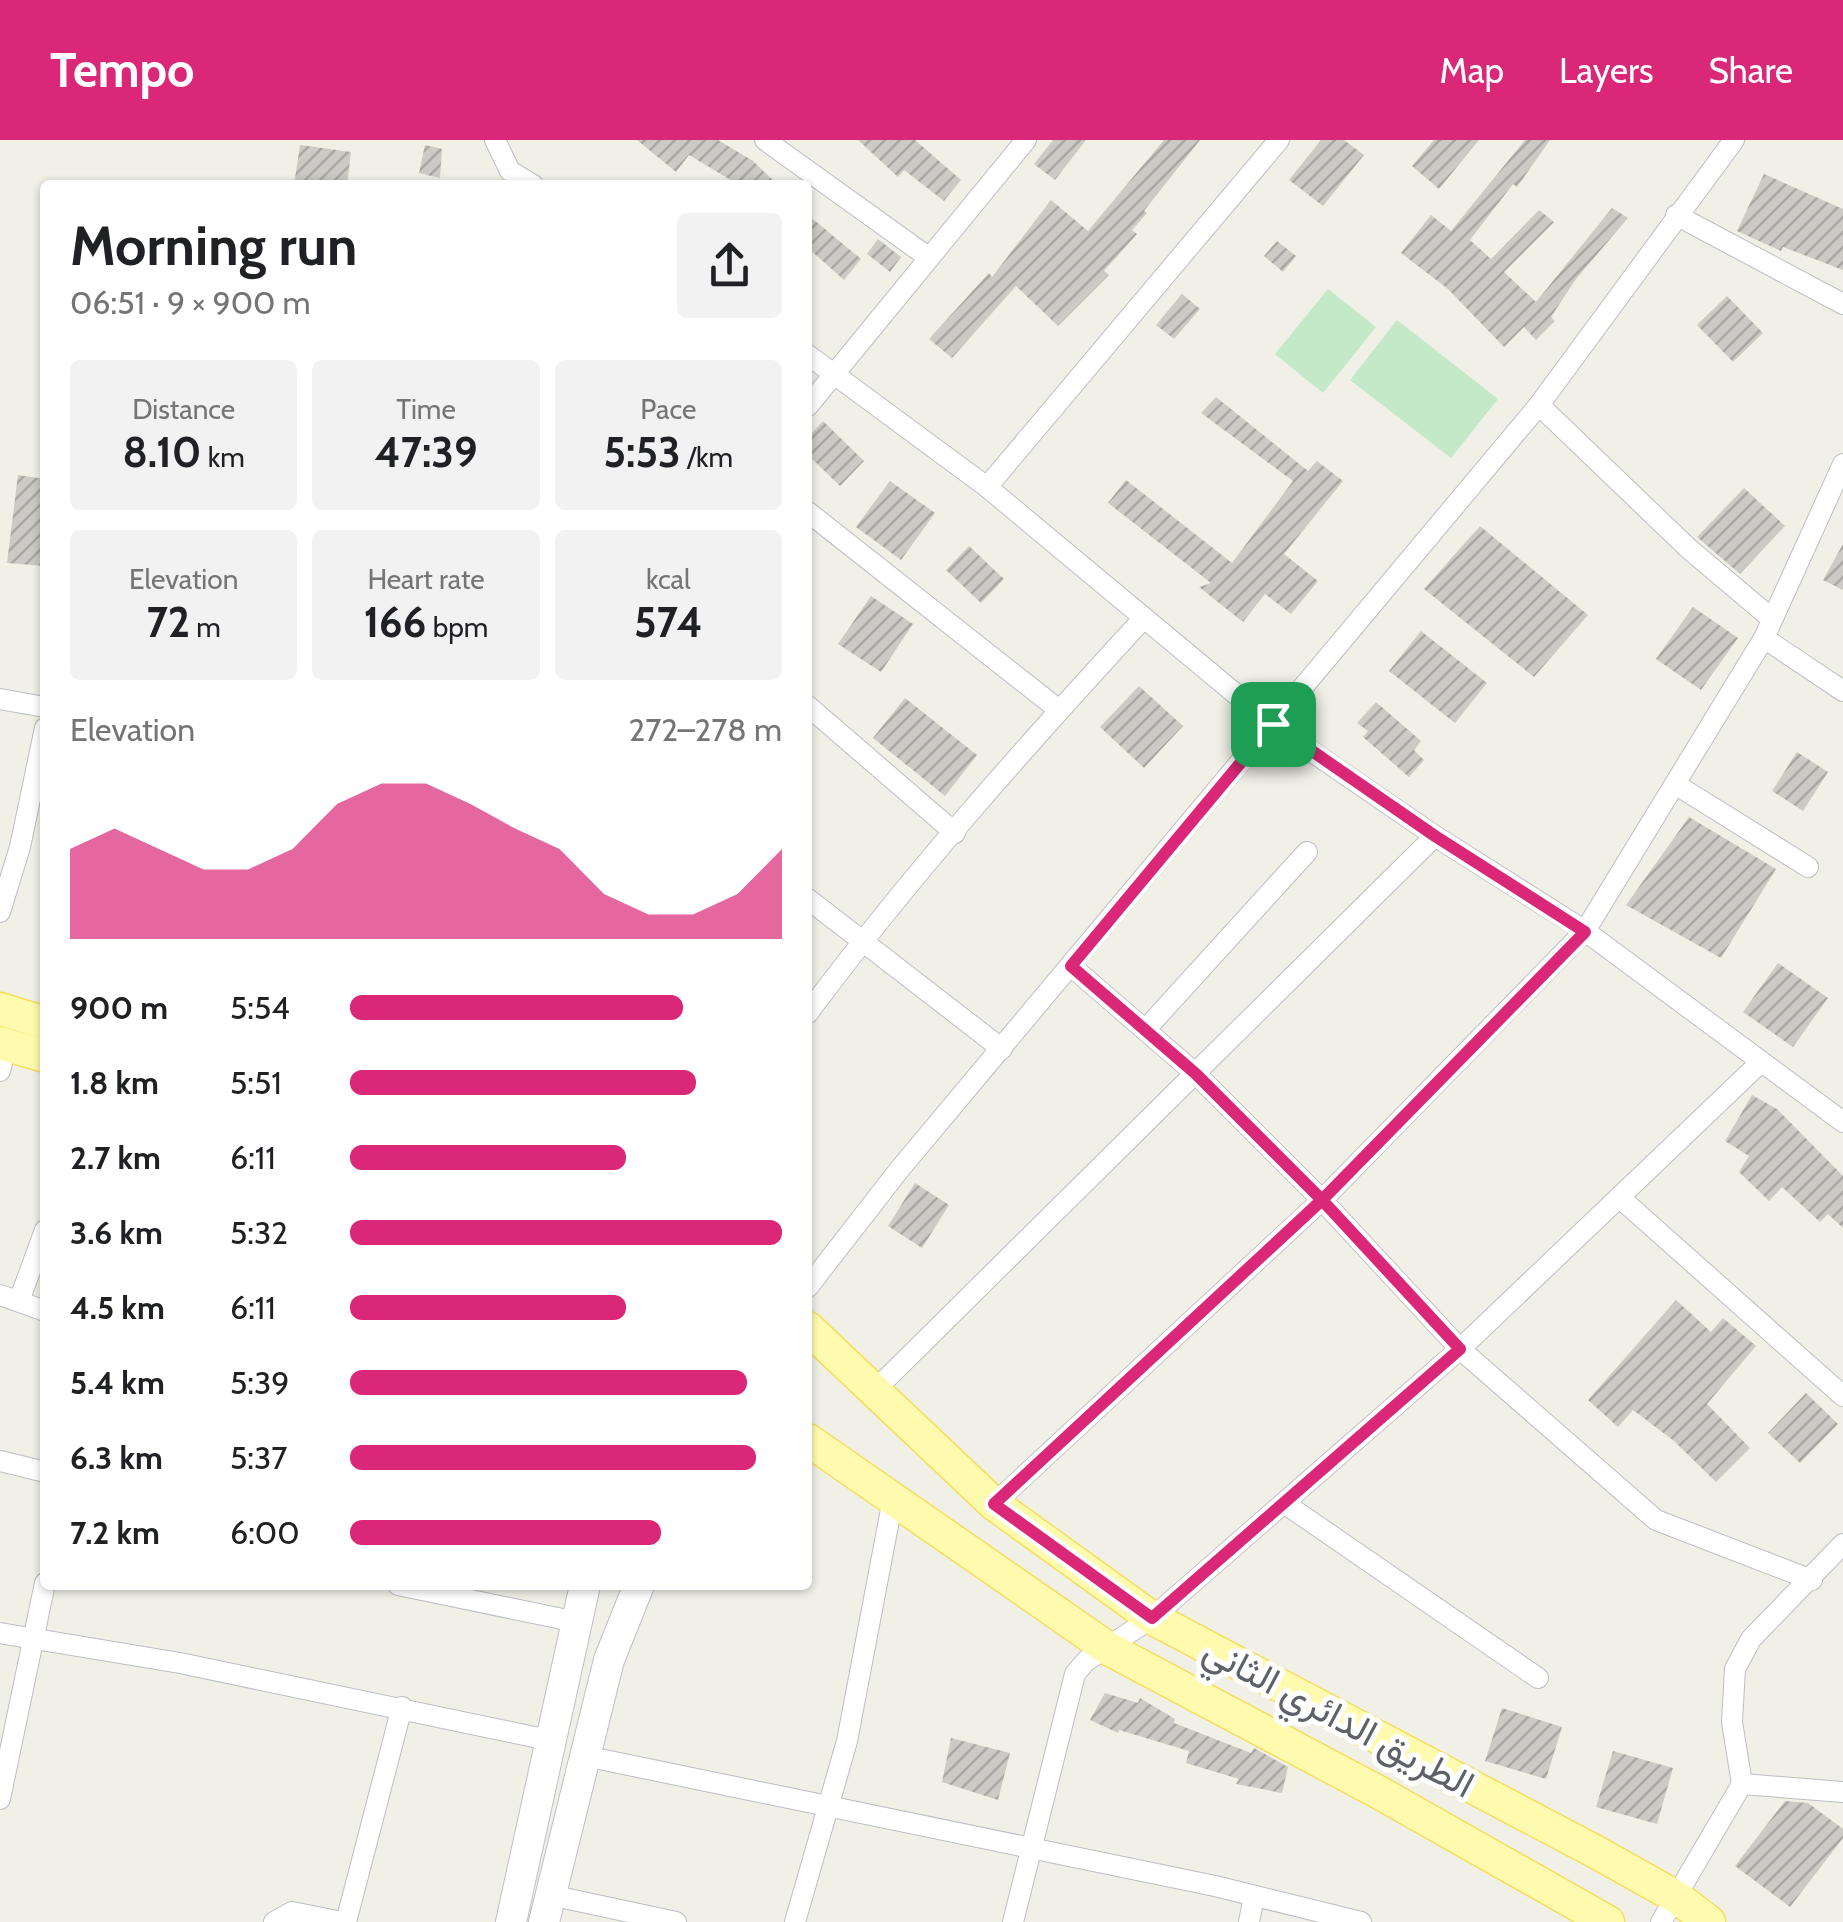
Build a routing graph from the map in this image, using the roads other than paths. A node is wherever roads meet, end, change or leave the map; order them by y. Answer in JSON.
{"nodes":[{"id":1,"x":495,"y":140,"type":"edge"},
{"id":2,"x":765,"y":140,"type":"edge"},
{"id":3,"x":1026,"y":140,"type":"edge"},
{"id":4,"x":1278,"y":140,"type":"edge"},
{"id":5,"x":1734,"y":140,"type":"edge"},
{"id":6,"x":505,"y":178,"type":"edge"},
{"id":7,"x":1676,"y":215,"type":"junction"},
{"id":8,"x":928,"y":257,"type":"junction"},
{"id":9,"x":1843,"y":304,"type":"edge"},
{"id":10,"x":812,"y":358,"type":"edge"},
{"id":11,"x":837,"y":374,"type":"junction"},
{"id":12,"x":812,"y":402,"type":"edge"},
{"id":13,"x":1539,"y":405,"type":"junction"},
{"id":14,"x":1841,"y":477,"type":"edge"},
{"id":15,"x":987,"y":487,"type":"junction"},
{"id":16,"x":812,"y":515,"type":"edge"},
{"id":17,"x":1142,"y":620,"type":"junction"},
{"id":18,"x":1768,"y":629,"type":"junction"},
{"id":19,"x":1843,"y":691,"type":"edge"},
{"id":20,"x":0,"y":698,"type":"edge"},
{"id":21,"x":40,"y":706,"type":"edge"},
{"id":22,"x":812,"y":709,"type":"edge"},
{"id":23,"x":1059,"y":710,"type":"junction"},
{"id":24,"x":1273,"y":724,"type":"junction"},
{"id":25,"x":40,"y":752,"type":"edge"},
{"id":26,"x":1675,"y":784,"type":"junction"},
{"id":27,"x":955,"y":832,"type":"junction"},
{"id":28,"x":1435,"y":836,"type":"junction"},
{"id":29,"x":1307,"y":852,"type":"dead end"},
{"id":30,"x":1808,"y":867,"type":"dead end"},
{"id":31,"x":812,"y":902,"type":"edge"},
{"id":32,"x":0,"y":912,"type":"edge"},
{"id":33,"x":1585,"y":932,"type":"junction"},
{"id":34,"x":861,"y":943,"type":"junction"},
{"id":35,"x":1071,"y":966,"type":"junction"},
{"id":36,"x":812,"y":1008,"type":"edge"},
{"id":37,"x":0,"y":1009,"type":"edge"},
{"id":38,"x":40,"y":1021,"type":"edge"},
{"id":39,"x":1144,"y":1030,"type":"junction"},
{"id":40,"x":1002,"y":1048,"type":"junction"},
{"id":41,"x":2,"y":1053,"type":"edge"},
{"id":42,"x":40,"y":1056,"type":"edge"},
{"id":43,"x":1761,"y":1062,"type":"junction"},
{"id":44,"x":1196,"y":1074,"type":"junction"},
{"id":45,"x":1843,"y":1122,"type":"edge"},
{"id":46,"x":1619,"y":1197,"type":"junction"},
{"id":47,"x":1322,"y":1200,"type":"junction"},
{"id":48,"x":40,"y":1240,"type":"edge"},
{"id":49,"x":812,"y":1283,"type":"edge"},
{"id":50,"x":10,"y":1298,"type":"edge"},
{"id":51,"x":40,"y":1309,"type":"edge"},
{"id":52,"x":812,"y":1337,"type":"edge"},
{"id":53,"x":1460,"y":1349,"type":"junction"},
{"id":54,"x":876,"y":1389,"type":"junction"},
{"id":55,"x":1843,"y":1396,"type":"edge"},
{"id":56,"x":813,"y":1447,"type":"edge"},
{"id":57,"x":0,"y":1461,"type":"edge"},
{"id":58,"x":40,"y":1471,"type":"edge"},
{"id":59,"x":892,"y":1499,"type":"junction"},
{"id":60,"x":1284,"y":1502,"type":"junction"},
{"id":61,"x":994,"y":1504,"type":"junction"},
{"id":62,"x":1843,"y":1544,"type":"edge"},
{"id":63,"x":1812,"y":1580,"type":"junction"},
{"id":64,"x":44,"y":1590,"type":"edge"},
{"id":65,"x":422,"y":1590,"type":"edge"},
{"id":66,"x":584,"y":1590,"type":"edge"},
{"id":67,"x":636,"y":1590,"type":"edge"},
{"id":68,"x":1152,"y":1618,"type":"junction"},
{"id":69,"x":577,"y":1622,"type":"junction"},
{"id":70,"x":0,"y":1633,"type":"edge"},
{"id":71,"x":33,"y":1641,"type":"junction"},
{"id":72,"x":1110,"y":1648,"type":"junction"},
{"id":73,"x":1538,"y":1678,"type":"dead end"},
{"id":74,"x":402,"y":1707,"type":"junction"},
{"id":75,"x":552,"y":1741,"type":"junction"},
{"id":76,"x":3,"y":1755,"type":"edge"},
{"id":77,"x":586,"y":1756,"type":"junction"},
{"id":78,"x":1742,"y":1784,"type":"junction"},
{"id":79,"x":1843,"y":1792,"type":"edge"},
{"id":80,"x":0,"y":1799,"type":"edge"},
{"id":81,"x":829,"y":1810,"type":"junction"},
{"id":82,"x":1032,"y":1850,"type":"junction"},
{"id":83,"x":1254,"y":1896,"type":"junction"},
{"id":84,"x":547,"y":1908,"type":"edge"},
{"id":85,"x":1670,"y":1910,"type":"edge"},
{"id":86,"x":274,"y":1922,"type":"edge"},
{"id":87,"x":344,"y":1922,"type":"edge"},
{"id":88,"x":511,"y":1922,"type":"edge"},
{"id":89,"x":676,"y":1922,"type":"edge"},
{"id":90,"x":796,"y":1922,"type":"edge"},
{"id":91,"x":1013,"y":1922,"type":"edge"},
{"id":92,"x":1249,"y":1922,"type":"edge"},
{"id":93,"x":1361,"y":1922,"type":"edge"},
{"id":94,"x":1608,"y":1922,"type":"edge"},
{"id":95,"x":1710,"y":1922,"type":"edge"}],
"edges":[{"from":1,"to":6,"type":"street"},
{"from":2,"to":8,"type":"street"},
{"from":3,"to":8,"type":"street"},
{"from":4,"to":15,"type":"street"},
{"from":5,"to":7,"type":"street"},
{"from":7,"to":9,"type":"street"},
{"from":7,"to":13,"type":"street"},
{"from":8,"to":11,"type":"street"},
{"from":10,"to":11,"type":"street"},
{"from":11,"to":12,"type":"street"},
{"from":11,"to":15,"type":"street"},
{"from":13,"to":18,"type":"street"},
{"from":13,"to":24,"type":"street"},
{"from":14,"to":18,"type":"street"},
{"from":15,"to":17,"type":"street"},
{"from":16,"to":23,"type":"street"},
{"from":17,"to":23,"type":"street"},
{"from":17,"to":24,"type":"street"},
{"from":18,"to":19,"type":"street"},
{"from":18,"to":26,"type":"street"},
{"from":20,"to":21,"type":"street"},
{"from":22,"to":27,"type":"street"},
{"from":23,"to":27,"type":"street"},
{"from":24,"to":28,"type":"street"},
{"from":24,"to":35,"type":"street"},
{"from":25,"to":32,"type":"street"},
{"from":26,"to":30,"type":"street"},
{"from":26,"to":33,"type":"street"},
{"from":27,"to":34,"type":"street"},
{"from":28,"to":33,"type":"street"},
{"from":28,"to":44,"type":"street"},
{"from":29,"to":39,"type":"street"},
{"from":31,"to":34,"type":"street"},
{"from":33,"to":43,"type":"street"},
{"from":33,"to":47,"type":"street"},
{"from":34,"to":36,"type":"street"},
{"from":34,"to":40,"type":"street"},
{"from":35,"to":39,"type":"street"},
{"from":35,"to":40,"type":"street"},
{"from":37,"to":38,"type":"main road"},
{"from":39,"to":44,"type":"street"},
{"from":40,"to":49,"type":"street"},
{"from":41,"to":42,"type":"main road"},
{"from":43,"to":45,"type":"street"},
{"from":43,"to":46,"type":"street"},
{"from":44,"to":47,"type":"street"},
{"from":44,"to":54,"type":"street"},
{"from":46,"to":53,"type":"street"},
{"from":46,"to":55,"type":"street"},
{"from":47,"to":53,"type":"street"},
{"from":47,"to":61,"type":"street"},
{"from":48,"to":50,"type":"street"},
{"from":50,"to":51,"type":"street"},
{"from":52,"to":54,"type":"main road","name":"الطريق الدائري الثاني"},
{"from":53,"to":60,"type":"street"},
{"from":53,"to":63,"type":"street"},
{"from":54,"to":61,"type":"main road","name":"الطريق الدائري الثاني"},
{"from":56,"to":59,"type":"main road","name":"الطريق الدائري الثاني"},
{"from":57,"to":58,"type":"street"},
{"from":59,"to":72,"type":"main road","name":"الطريق الدائري الثاني"},
{"from":59,"to":81,"type":"street"},
{"from":60,"to":68,"type":"street"},
{"from":60,"to":73,"type":"street"},
{"from":61,"to":68,"type":"main road","name":"الطريق الدائري الثاني"},
{"from":62,"to":63,"type":"street"},
{"from":63,"to":78,"type":"street"},
{"from":64,"to":71,"type":"street"},
{"from":65,"to":69,"type":"street"},
{"from":66,"to":69,"type":"main road"},
{"from":67,"to":77,"type":"main road"},
{"from":68,"to":72,"type":"street"},
{"from":68,"to":85,"type":"main road","name":"الطريق الدائري الثاني"},
{"from":69,"to":75,"type":"main road"},
{"from":70,"to":71,"type":"street"},
{"from":71,"to":74,"type":"street"},
{"from":71,"to":76,"type":"street"},
{"from":72,"to":82,"type":"street"},
{"from":72,"to":94,"type":"main road","name":"الطريق الدائري الثاني"},
{"from":74,"to":75,"type":"street"},
{"from":74,"to":87,"type":"street"},
{"from":75,"to":88,"type":"main road"},
{"from":76,"to":80,"type":"street"},
{"from":77,"to":81,"type":"street"},
{"from":77,"to":84,"type":"main road"},
{"from":78,"to":79,"type":"street"},
{"from":78,"to":85,"type":"street"},
{"from":81,"to":82,"type":"street"},
{"from":81,"to":90,"type":"street"},
{"from":82,"to":83,"type":"street"},
{"from":82,"to":91,"type":"street"},
{"from":83,"to":92,"type":"street"},
{"from":83,"to":93,"type":"street"},
{"from":84,"to":89,"type":"street"},
{"from":85,"to":95,"type":"main road","name":"الطريق الدائري الثاني"},
{"from":86,"to":87,"type":"street"}]}
